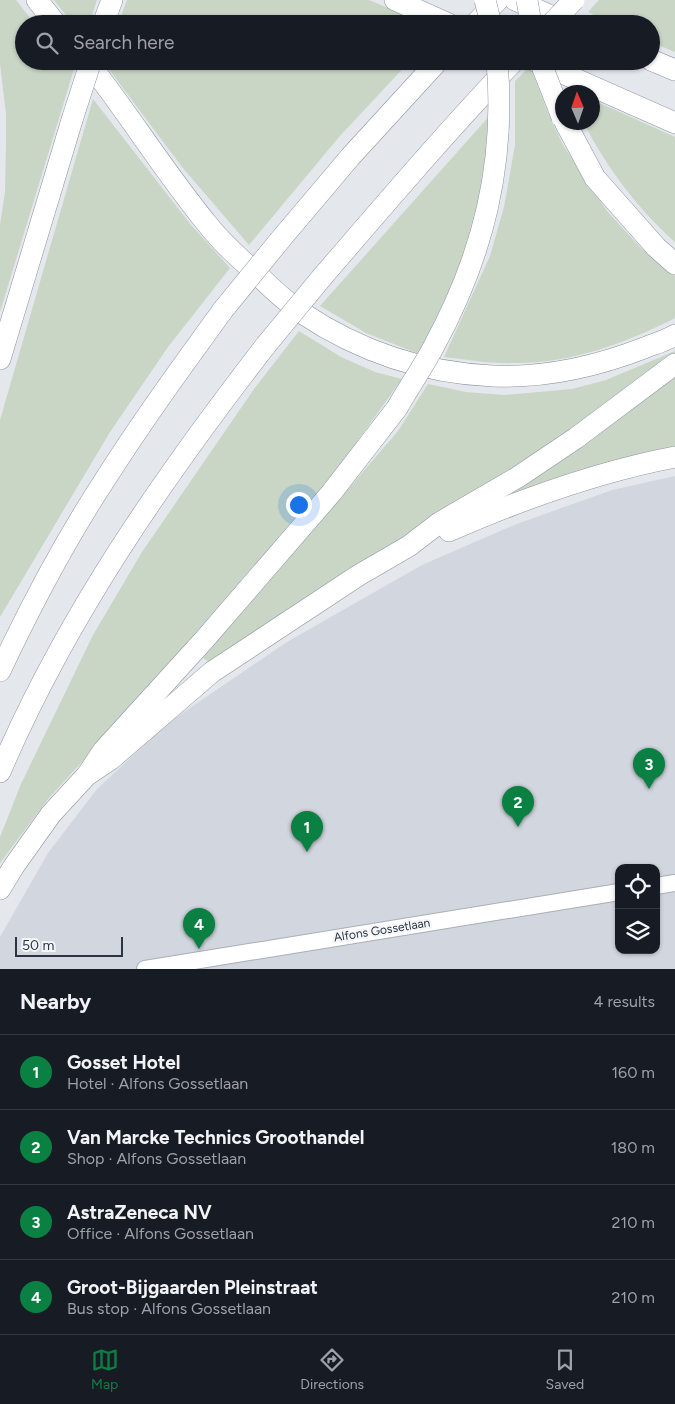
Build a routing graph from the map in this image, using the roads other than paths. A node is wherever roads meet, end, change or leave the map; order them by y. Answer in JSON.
{"nodes":[{"id":1,"x":37,"y":0,"type":"edge"},
{"id":2,"x":112,"y":0,"type":"edge"},
{"id":3,"x":395,"y":0,"type":"edge"},
{"id":4,"x":485,"y":0,"type":"edge"},
{"id":5,"x":498,"y":0,"type":"edge"},
{"id":6,"x":515,"y":0,"type":"edge"},
{"id":7,"x":527,"y":0,"type":"edge"},
{"id":8,"x":574,"y":0,"type":"edge"},
{"id":9,"x":49,"y":15,"type":"edge"},
{"id":10,"x":106,"y":15,"type":"edge"},
{"id":11,"x":429,"y":15,"type":"edge"},
{"id":12,"x":484,"y":15,"type":"edge"},
{"id":13,"x":489,"y":15,"type":"edge"},
{"id":14,"x":530,"y":15,"type":"edge"},
{"id":15,"x":549,"y":15,"type":"edge"},
{"id":16,"x":560,"y":15,"type":"edge"},
{"id":17,"x":660,"y":64,"type":"edge"},
{"id":18,"x":88,"y":70,"type":"edge"},
{"id":19,"x":93,"y":70,"type":"edge"},
{"id":20,"x":430,"y":70,"type":"edge"},
{"id":21,"x":497,"y":70,"type":"edge"},
{"id":22,"x":505,"y":70,"type":"edge"},
{"id":23,"x":544,"y":70,"type":"edge"},
{"id":24,"x":554,"y":70,"type":"edge"},
{"id":25,"x":675,"y":70,"type":"edge"},
{"id":26,"x":555,"y":99,"type":"edge"},
{"id":27,"x":675,"y":123,"type":"edge"},
{"id":28,"x":569,"y":130,"type":"edge"},
{"id":29,"x":675,"y":264,"type":"edge"},
{"id":30,"x":675,"y":335,"type":"edge"},
{"id":31,"x":0,"y":359,"type":"edge"},
{"id":32,"x":675,"y":364,"type":"edge"},
{"id":33,"x":675,"y":457,"type":"edge"},
{"id":34,"x":409,"y":546,"type":"junction"},
{"id":35,"x":0,"y":671,"type":"edge"},
{"id":36,"x":0,"y":772,"type":"edge"},
{"id":37,"x":87,"y":775,"type":"junction"},
{"id":38,"x":675,"y":882,"type":"edge"},
{"id":39,"x":660,"y":885,"type":"edge"},
{"id":40,"x":0,"y":889,"type":"edge"},
{"id":41,"x":615,"y":893,"type":"edge"},
{"id":42,"x":145,"y":969,"type":"edge"}],
"edges":[{"from":1,"to":9,"type":"highway"},
{"from":2,"to":10,"type":"highway"},
{"from":3,"to":11,"type":"highway"},
{"from":4,"to":13,"type":"highway","bridge":true},
{"from":5,"to":12,"type":"highway"},
{"from":6,"to":15,"type":"highway"},
{"from":7,"to":14,"type":"highway","bridge":true},
{"from":8,"to":16,"type":"highway","bridge":true},
{"from":17,"to":25,"type":"highway"},
{"from":18,"to":31,"type":"highway","bridge":true},
{"from":19,"to":30,"type":"highway"},
{"from":20,"to":35,"type":"highway","bridge":true},
{"from":21,"to":37,"type":"highway","bridge":true},
{"from":22,"to":36,"type":"highway","bridge":true},
{"from":23,"to":26,"type":"highway","bridge":true},
{"from":24,"to":27,"type":"highway"},
{"from":28,"to":29,"type":"highway"},
{"from":32,"to":34,"type":"highway"},
{"from":33,"to":34,"type":"highway"},
{"from":34,"to":37,"type":"highway"},
{"from":37,"to":40,"type":"highway"},
{"from":38,"to":39,"type":"street"},
{"from":41,"to":42,"type":"street","name":"Alfons Gossetlaan"}]}
